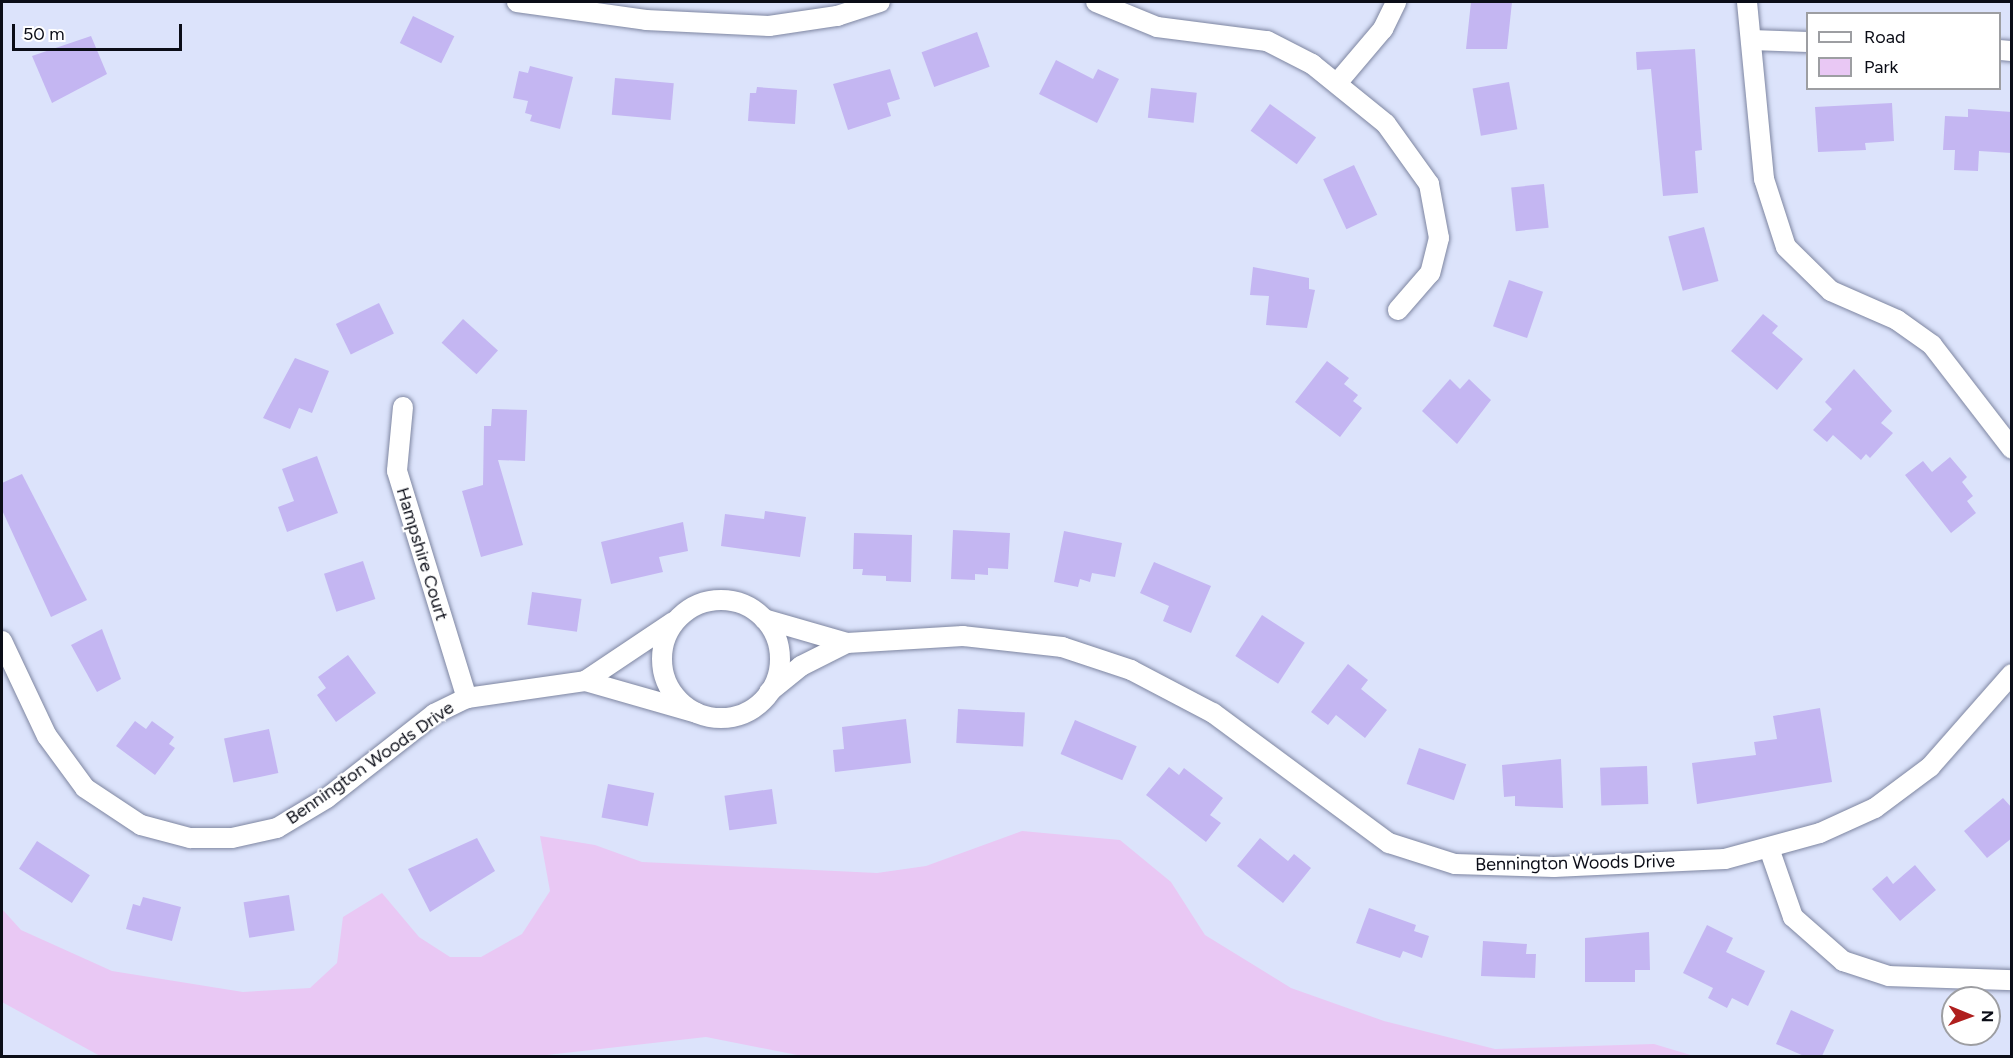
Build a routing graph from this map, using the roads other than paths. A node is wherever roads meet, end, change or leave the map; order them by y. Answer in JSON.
{"nodes":[{"id":1,"x":517,"y":2,"type":"edge"},
{"id":2,"x":880,"y":2,"type":"edge"},
{"id":3,"x":1096,"y":2,"type":"edge"},
{"id":4,"x":1396,"y":2,"type":"edge"},
{"id":5,"x":1747,"y":2,"type":"edge"},
{"id":6,"x":1751,"y":40,"type":"junction"},
{"id":7,"x":1806,"y":42,"type":"edge"},
{"id":8,"x":1338,"y":82,"type":"junction"},
{"id":9,"x":1398,"y":310,"type":"dead end"},
{"id":10,"x":403,"y":407,"type":"dead end"},
{"id":11,"x":2012,"y":449,"type":"edge"},
{"id":12,"x":764,"y":619,"type":"junction"},
{"id":13,"x":676,"y":620,"type":"junction"},
{"id":14,"x":2,"y":641,"type":"edge"},
{"id":15,"x":847,"y":643,"type":"junction"},
{"id":16,"x":2012,"y":674,"type":"edge"},
{"id":17,"x":585,"y":681,"type":"junction"},
{"id":18,"x":769,"y":692,"type":"junction"},
{"id":19,"x":467,"y":698,"type":"junction"},
{"id":20,"x":696,"y":713,"type":"junction"},
{"id":21,"x":1770,"y":851,"type":"junction"},
{"id":22,"x":2012,"y":980,"type":"edge"}],
"edges":[{"from":1,"to":2,"type":"street"},
{"from":3,"to":8,"type":"street"},
{"from":4,"to":8,"type":"street"},
{"from":5,"to":6,"type":"street"},
{"from":6,"to":7,"type":"street"},
{"from":6,"to":11,"type":"street"},
{"from":8,"to":9,"type":"street"},
{"from":10,"to":19,"type":"street","name":"Hampshire Court"},
{"from":12,"to":13,"type":"street","name":"Bennington Woods Drive"},
{"from":12,"to":15,"type":"street","name":"Bennington Woods Drive"},
{"from":12,"to":18,"type":"street"},
{"from":13,"to":17,"type":"street","name":"Bennington Woods Drive"},
{"from":13,"to":20,"type":"street"},
{"from":14,"to":19,"type":"street","name":"Bennington Woods Drive"},
{"from":15,"to":18,"type":"street","name":"Bennington Woods Drive"},
{"from":15,"to":21,"type":"street","name":"Bennington Woods Drive"},
{"from":16,"to":21,"type":"street","name":"Bennington Woods Drive"},
{"from":17,"to":19,"type":"street","name":"Bennington Woods Drive"},
{"from":17,"to":20,"type":"street","name":"Bennington Woods Drive"},
{"from":18,"to":20,"type":"street","name":"Bennington Woods Drive"},
{"from":21,"to":22,"type":"street"}]}
